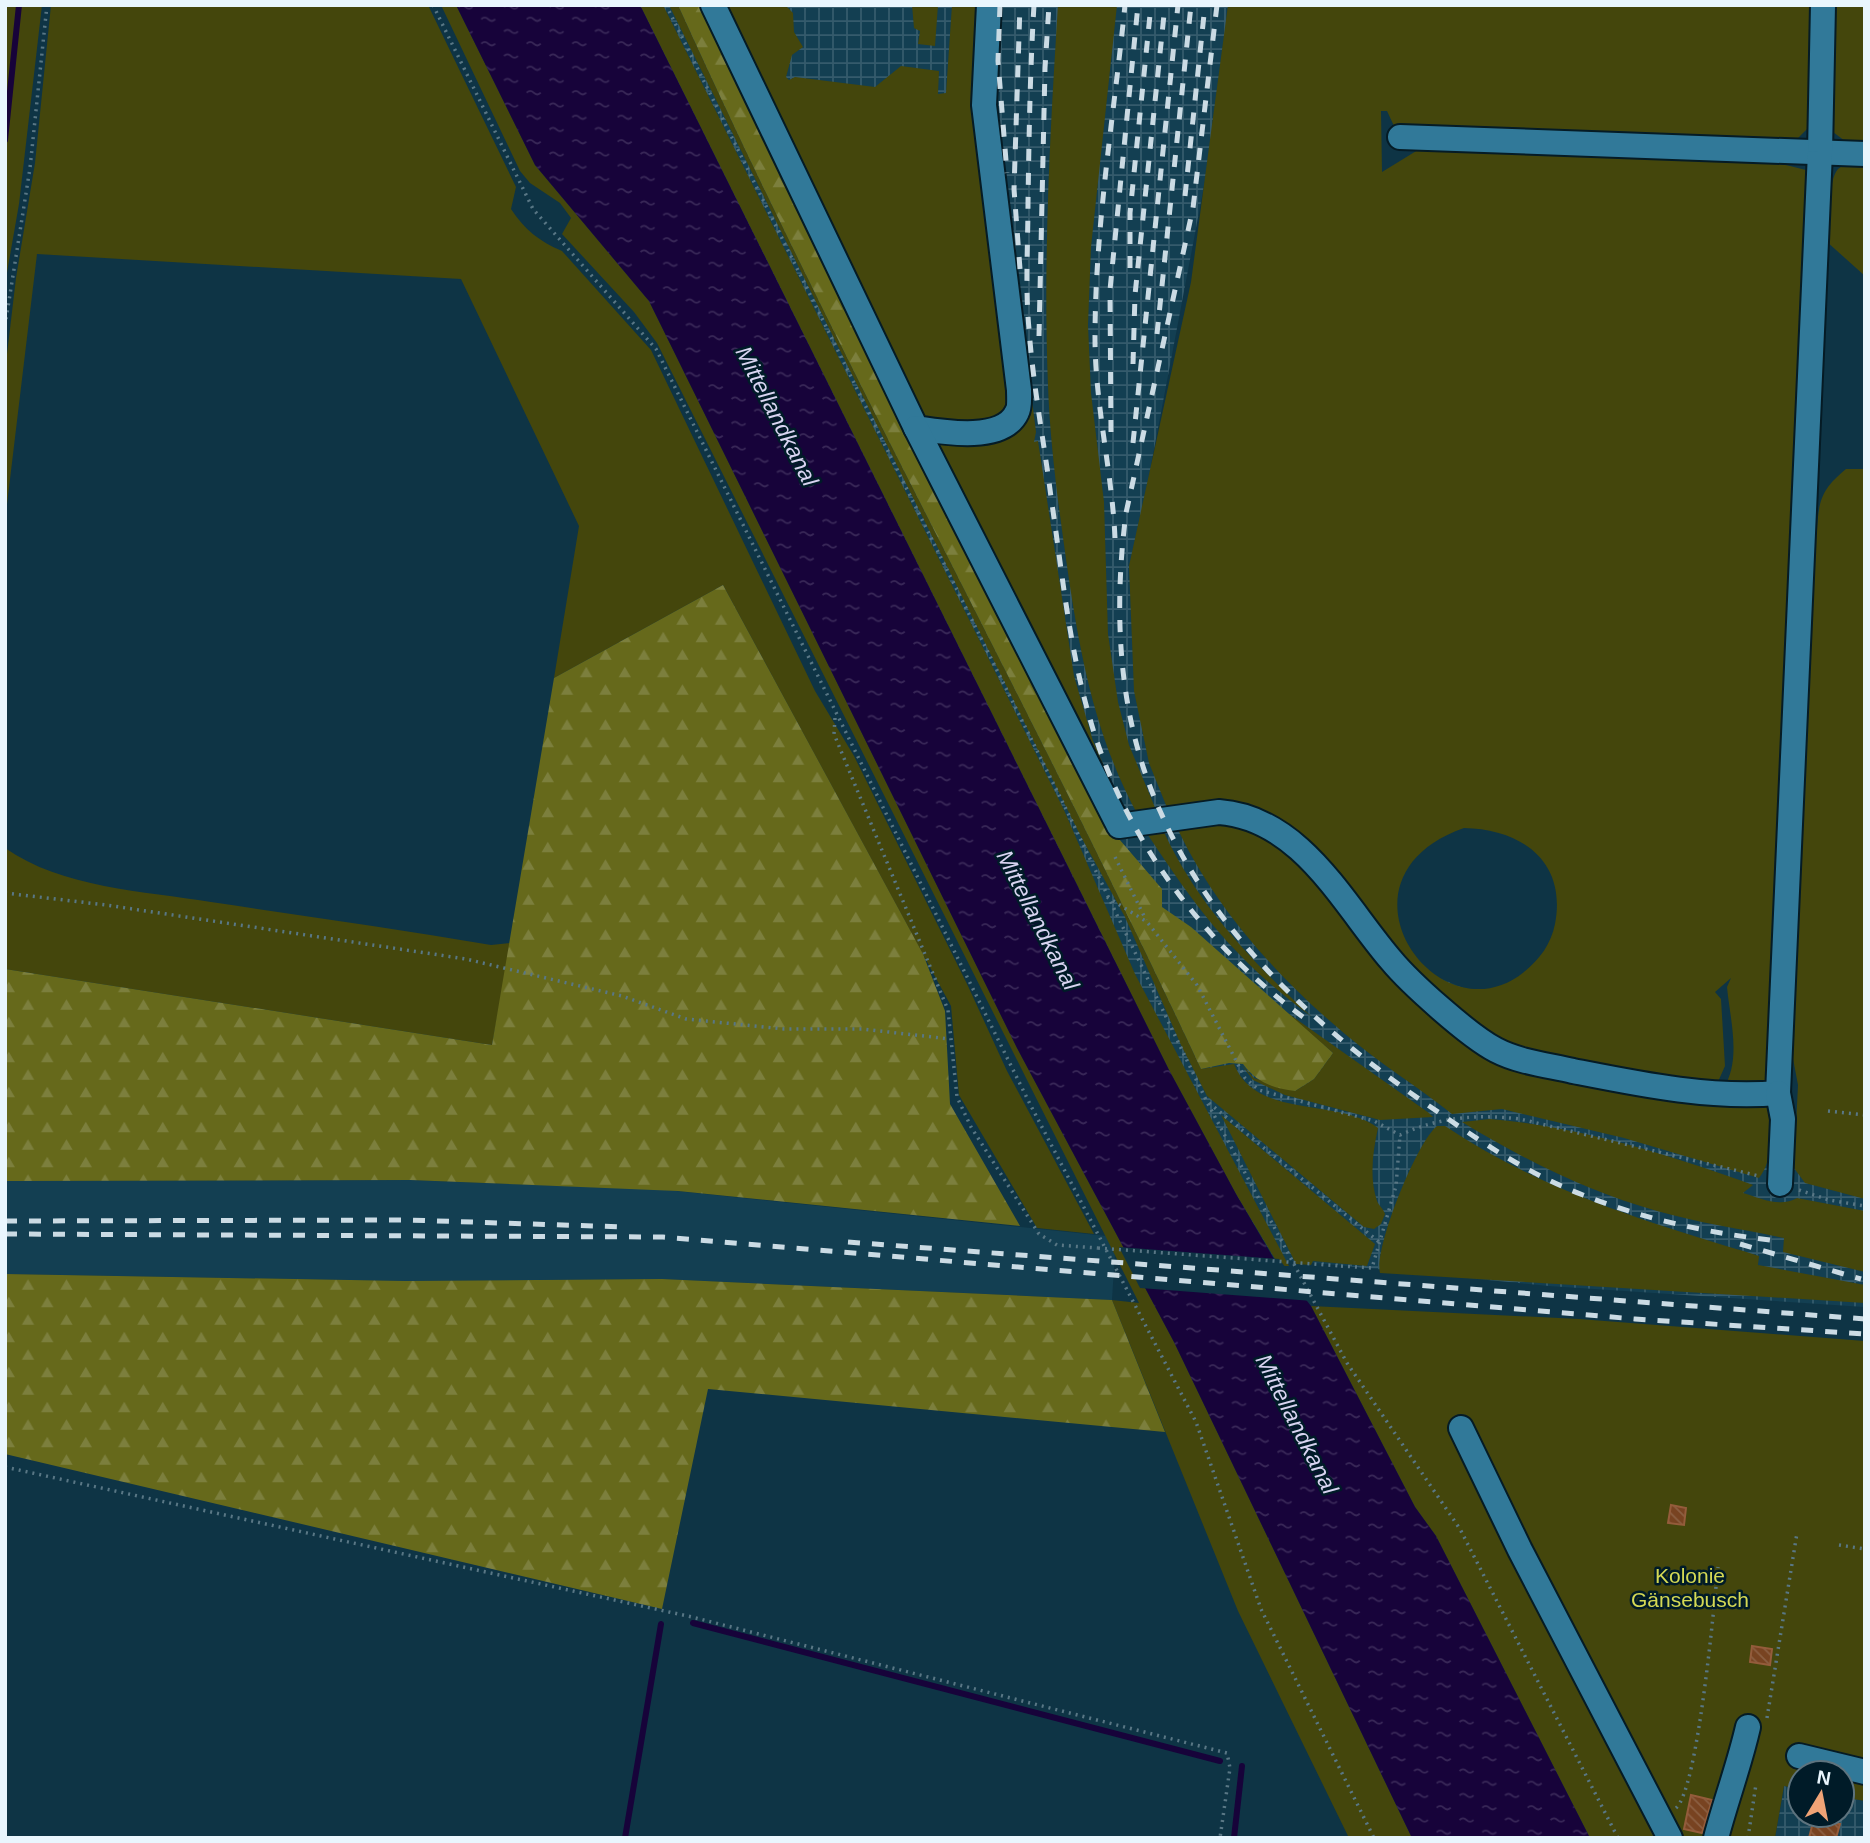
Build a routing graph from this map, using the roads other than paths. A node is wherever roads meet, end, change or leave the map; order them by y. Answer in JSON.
{"nodes":[{"id":1,"x":713,"y":5,"type":"edge"},
{"id":2,"x":989,"y":5,"type":"edge"},
{"id":3,"x":1823,"y":5,"type":"edge"},
{"id":4,"x":1401,"y":137,"type":"dead end"},
{"id":5,"x":1820,"y":152,"type":"junction"},
{"id":6,"x":1865,"y":154,"type":"edge"},
{"id":7,"x":916,"y":428,"type":"junction"},
{"id":8,"x":1778,"y":1093,"type":"junction"},
{"id":9,"x":1780,"y":1184,"type":"road end"},
{"id":10,"x":1461,"y":1428,"type":"dead end"},
{"id":11,"x":1757,"y":1723,"type":"road end"},
{"id":12,"x":1799,"y":1756,"type":"dead end"},
{"id":13,"x":1865,"y":1772,"type":"edge"},
{"id":14,"x":1665,"y":1828,"type":"edge"},
{"id":15,"x":1716,"y":1838,"type":"edge"}],
"edges":[{"from":1,"to":7,"type":"lane"},
{"from":2,"to":7,"type":"lane"},
{"from":3,"to":5,"type":"lane"},
{"from":4,"to":5,"type":"lane"},
{"from":5,"to":6,"type":"lane"},
{"from":5,"to":8,"type":"lane"},
{"from":7,"to":8,"type":"lane"},
{"from":8,"to":9,"type":"lane"},
{"from":10,"to":14,"type":"lane"},
{"from":11,"to":15,"type":"lane"},
{"from":12,"to":13,"type":"lane"}]}
